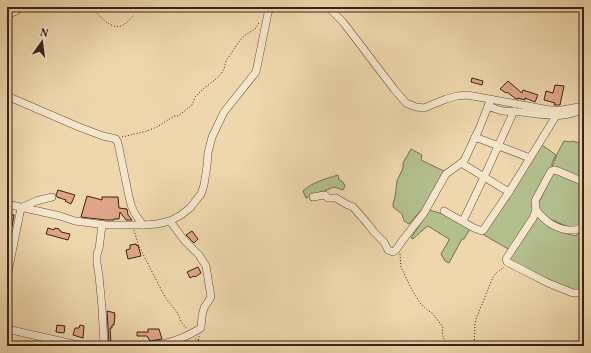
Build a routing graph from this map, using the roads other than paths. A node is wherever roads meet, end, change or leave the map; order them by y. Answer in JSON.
{"nodes":[{"id":1,"x":21,"y":7,"type":"edge"},
{"id":2,"x":271,"y":7,"type":"edge"},
{"id":3,"x":328,"y":7,"type":"edge"},
{"id":4,"x":7,"y":14,"type":"edge"},
{"id":5,"x":7,"y":96,"type":"edge"},
{"id":6,"x":489,"y":102,"type":"junction"},
{"id":7,"x":584,"y":107,"type":"edge"},
{"id":8,"x":514,"y":111,"type":"junction"},
{"id":9,"x":556,"y":116,"type":"junction"},
{"id":10,"x":475,"y":137,"type":"junction"},
{"id":11,"x":498,"y":146,"type":"junction"},
{"id":12,"x":530,"y":158,"type":"junction"},
{"id":13,"x":461,"y":163,"type":"junction"},
{"id":14,"x":484,"y":177,"type":"junction"},
{"id":15,"x":584,"y":182,"type":"edge"},
{"id":16,"x":509,"y":192,"type":"junction"},
{"id":17,"x":52,"y":197,"type":"dead end"},
{"id":18,"x":313,"y":197,"type":"dead end"},
{"id":19,"x":7,"y":204,"type":"edge"},
{"id":20,"x":21,"y":208,"type":"junction"},
{"id":21,"x":536,"y":210,"type":"junction"},
{"id":22,"x":444,"y":211,"type":"dead end"},
{"id":23,"x":463,"y":221,"type":"junction"},
{"id":24,"x":170,"y":222,"type":"junction"},
{"id":25,"x":584,"y":223,"type":"edge"},
{"id":26,"x":102,"y":225,"type":"junction"},
{"id":27,"x":143,"y":225,"type":"junction"},
{"id":28,"x":7,"y":277,"type":"edge"},
{"id":29,"x":584,"y":293,"type":"edge"},
{"id":30,"x":7,"y":329,"type":"edge"},
{"id":31,"x":82,"y":346,"type":"edge"},
{"id":32,"x":104,"y":346,"type":"edge"},
{"id":33,"x":149,"y":346,"type":"edge"}],
"edges":[{"from":1,"to":4,"type":"street"},
{"from":2,"to":24,"type":"street"},
{"from":3,"to":6,"type":"street"},
{"from":5,"to":27,"type":"street"},
{"from":6,"to":7,"type":"street"},
{"from":6,"to":8,"type":"street"},
{"from":6,"to":10,"type":"street"},
{"from":7,"to":9,"type":"street"},
{"from":8,"to":9,"type":"street"},
{"from":8,"to":11,"type":"street"},
{"from":9,"to":12,"type":"street"},
{"from":10,"to":11,"type":"street"},
{"from":10,"to":13,"type":"street"},
{"from":11,"to":12,"type":"street"},
{"from":11,"to":14,"type":"street"},
{"from":12,"to":16,"type":"street"},
{"from":13,"to":14,"type":"street"},
{"from":13,"to":18,"type":"street"},
{"from":14,"to":16,"type":"street"},
{"from":14,"to":23,"type":"street"},
{"from":15,"to":21,"type":"street"},
{"from":16,"to":23,"type":"street"},
{"from":17,"to":20,"type":"street"},
{"from":19,"to":20,"type":"street"},
{"from":20,"to":26,"type":"street"},
{"from":20,"to":28,"type":"street"},
{"from":21,"to":25,"type":"street"},
{"from":21,"to":29,"type":"street"},
{"from":22,"to":23,"type":"street"},
{"from":24,"to":27,"type":"street"},
{"from":24,"to":33,"type":"street"},
{"from":26,"to":27,"type":"street"},
{"from":26,"to":32,"type":"street"},
{"from":30,"to":31,"type":"street"}]}
